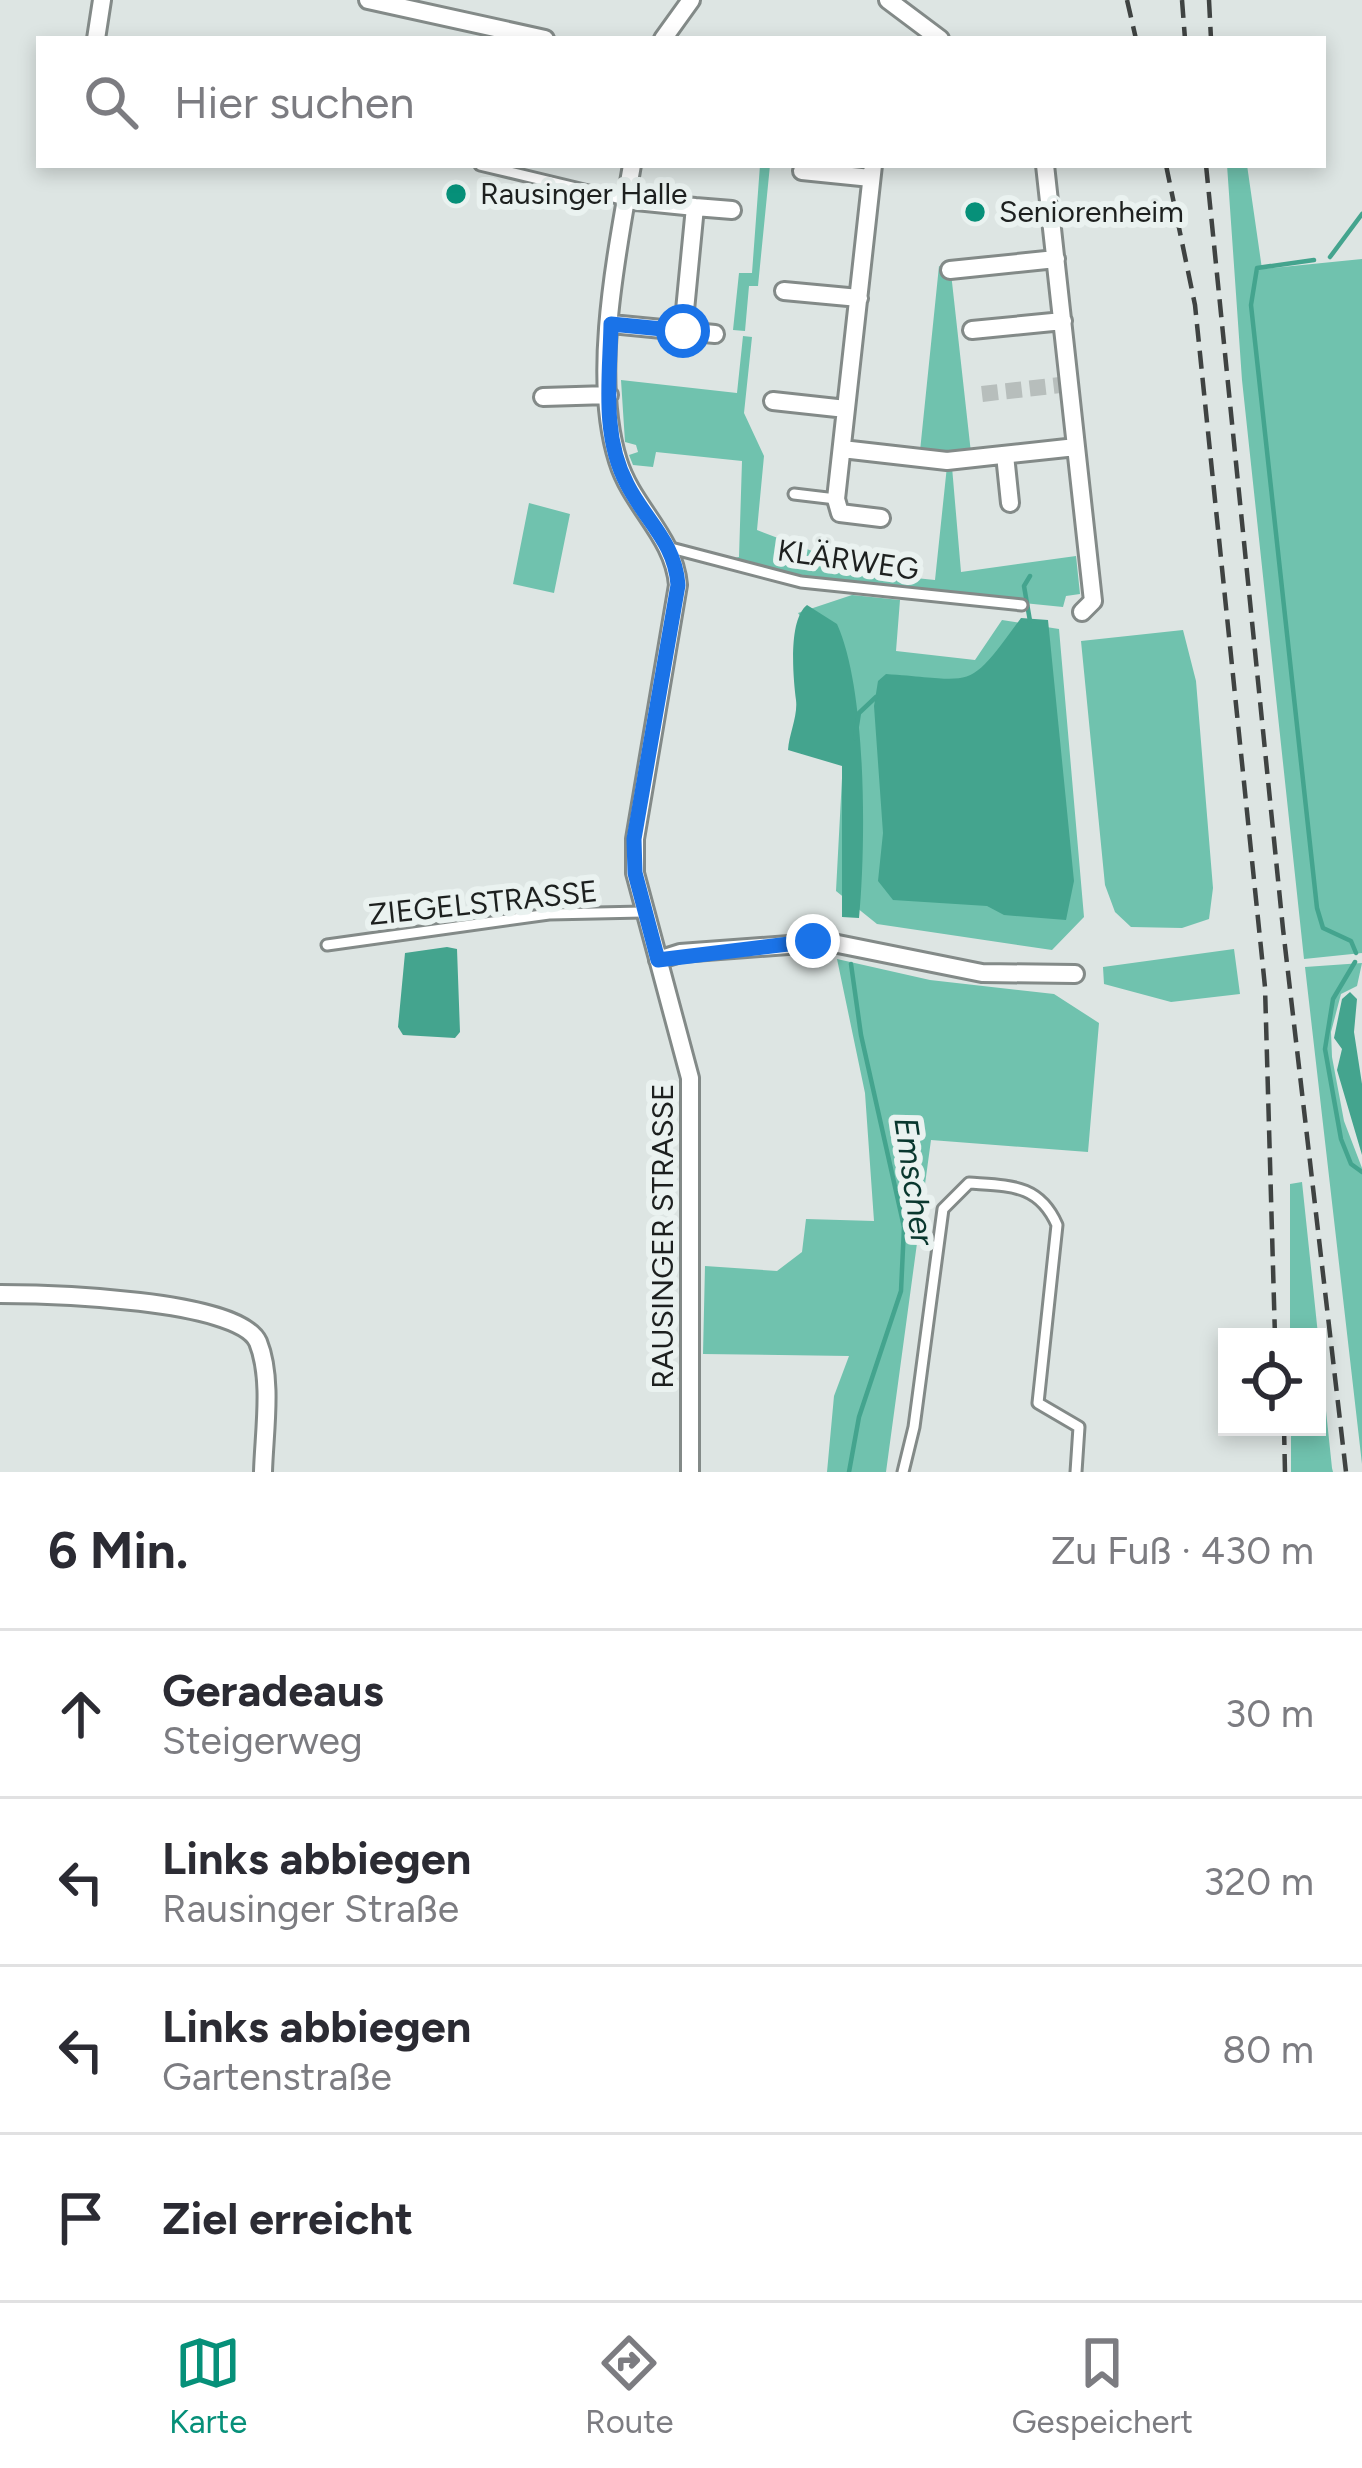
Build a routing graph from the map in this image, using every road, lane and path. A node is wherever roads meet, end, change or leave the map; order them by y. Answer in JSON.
{"nodes":[{"id":1,"x":101,"y":0,"type":"edge"},
{"id":2,"x":368,"y":0,"type":"edge"},
{"id":3,"x":691,"y":0,"type":"edge"},
{"id":4,"x":888,"y":0,"type":"edge"},
{"id":5,"x":430,"y":7,"type":"edge"},
{"id":6,"x":96,"y":36,"type":"edge"},
{"id":7,"x":534,"y":36,"type":"edge"},
{"id":8,"x":665,"y":36,"type":"edge"},
{"id":9,"x":936,"y":36,"type":"edge"},
{"id":10,"x":493,"y":168,"type":"edge"},
{"id":11,"x":631,"y":168,"type":"edge"},
{"id":12,"x":1045,"y":168,"type":"edge"},
{"id":13,"x":802,"y":171,"type":"dead end"},
{"id":14,"x":872,"y":171,"type":"edge"},
{"id":15,"x":626,"y":200,"type":"junction"},
{"id":16,"x":695,"y":207,"type":"junction"},
{"id":17,"x":732,"y":210,"type":"dead end"},
{"id":18,"x":1056,"y":259,"type":"junction"},
{"id":19,"x":950,"y":270,"type":"dead end"},
{"id":20,"x":784,"y":291,"type":"dead end"},
{"id":21,"x":859,"y":298,"type":"junction"},
{"id":22,"x":1063,"y":321,"type":"junction"},
{"id":23,"x":611,"y":324,"type":"junction"},
{"id":24,"x":972,"y":330,"type":"dead end"},
{"id":25,"x":683,"y":331,"type":"junction"},
{"id":26,"x":715,"y":334,"type":"dead end"},
{"id":27,"x":609,"y":395,"type":"junction"},
{"id":28,"x":543,"y":397,"type":"dead end"},
{"id":29,"x":773,"y":401,"type":"dead end"},
{"id":30,"x":846,"y":409,"type":"junction"},
{"id":31,"x":1076,"y":447,"type":"junction"},
{"id":32,"x":842,"y":448,"type":"junction"},
{"id":33,"x":1005,"y":455,"type":"junction"},
{"id":34,"x":794,"y":494,"type":"dead end"},
{"id":35,"x":836,"y":499,"type":"junction"},
{"id":36,"x":1010,"y":503,"type":"dead end"},
{"id":37,"x":881,"y":518,"type":"dead end"},
{"id":38,"x":671,"y":548,"type":"junction"},
{"id":39,"x":1022,"y":605,"type":"dead end"},
{"id":40,"x":1082,"y":612,"type":"dead end"},
{"id":41,"x":643,"y":912,"type":"junction"},
{"id":42,"x":327,"y":945,"type":"dead end"},
{"id":43,"x":658,"y":960,"type":"junction"},
{"id":44,"x":1076,"y":974,"type":"dead end"},
{"id":45,"x":0,"y":1294,"type":"edge"},
{"id":46,"x":263,"y":1472,"type":"edge"},
{"id":47,"x":690,"y":1472,"type":"edge"},
{"id":48,"x":903,"y":1472,"type":"edge"},
{"id":49,"x":1076,"y":1472,"type":"edge"}],
"edges":[{"from":1,"to":6,"type":"street"},
{"from":2,"to":5,"type":"street"},
{"from":3,"to":8,"type":"street"},
{"from":4,"to":9,"type":"street"},
{"from":5,"to":7,"type":"street"},
{"from":10,"to":15,"type":"lane"},
{"from":11,"to":15,"type":"street"},
{"from":12,"to":18,"type":"street"},
{"from":13,"to":14,"type":"street"},
{"from":14,"to":21,"type":"street"},
{"from":15,"to":16,"type":"street"},
{"from":15,"to":23,"type":"street"},
{"from":16,"to":17,"type":"street"},
{"from":16,"to":25,"type":"street"},
{"from":18,"to":19,"type":"street"},
{"from":18,"to":22,"type":"street"},
{"from":20,"to":21,"type":"street"},
{"from":21,"to":30,"type":"street"},
{"from":22,"to":24,"type":"street"},
{"from":22,"to":31,"type":"street"},
{"from":23,"to":25,"type":"street"},
{"from":23,"to":27,"type":"street"},
{"from":25,"to":26,"type":"street"},
{"from":27,"to":28,"type":"street"},
{"from":27,"to":38,"type":"street"},
{"from":29,"to":30,"type":"street"},
{"from":30,"to":32,"type":"street"},
{"from":31,"to":33,"type":"street"},
{"from":31,"to":40,"type":"street"},
{"from":32,"to":33,"type":"street"},
{"from":32,"to":35,"type":"street"},
{"from":33,"to":36,"type":"street"},
{"from":34,"to":35,"type":"lane"},
{"from":35,"to":37,"type":"street"},
{"from":38,"to":39,"type":"lane","name":"KLÄRWEG"},
{"from":38,"to":41,"type":"street","name":"RAUSINGER STRASSE"},
{"from":41,"to":42,"type":"lane","name":"ZIEGELSTRASSE"},
{"from":41,"to":43,"type":"street","name":"RAUSINGER STRASSE"},
{"from":43,"to":44,"type":"street"},
{"from":43,"to":47,"type":"street","name":"RAUSINGER STRASSE"},
{"from":45,"to":46,"type":"street"},
{"from":48,"to":49,"type":"lane"}]}
